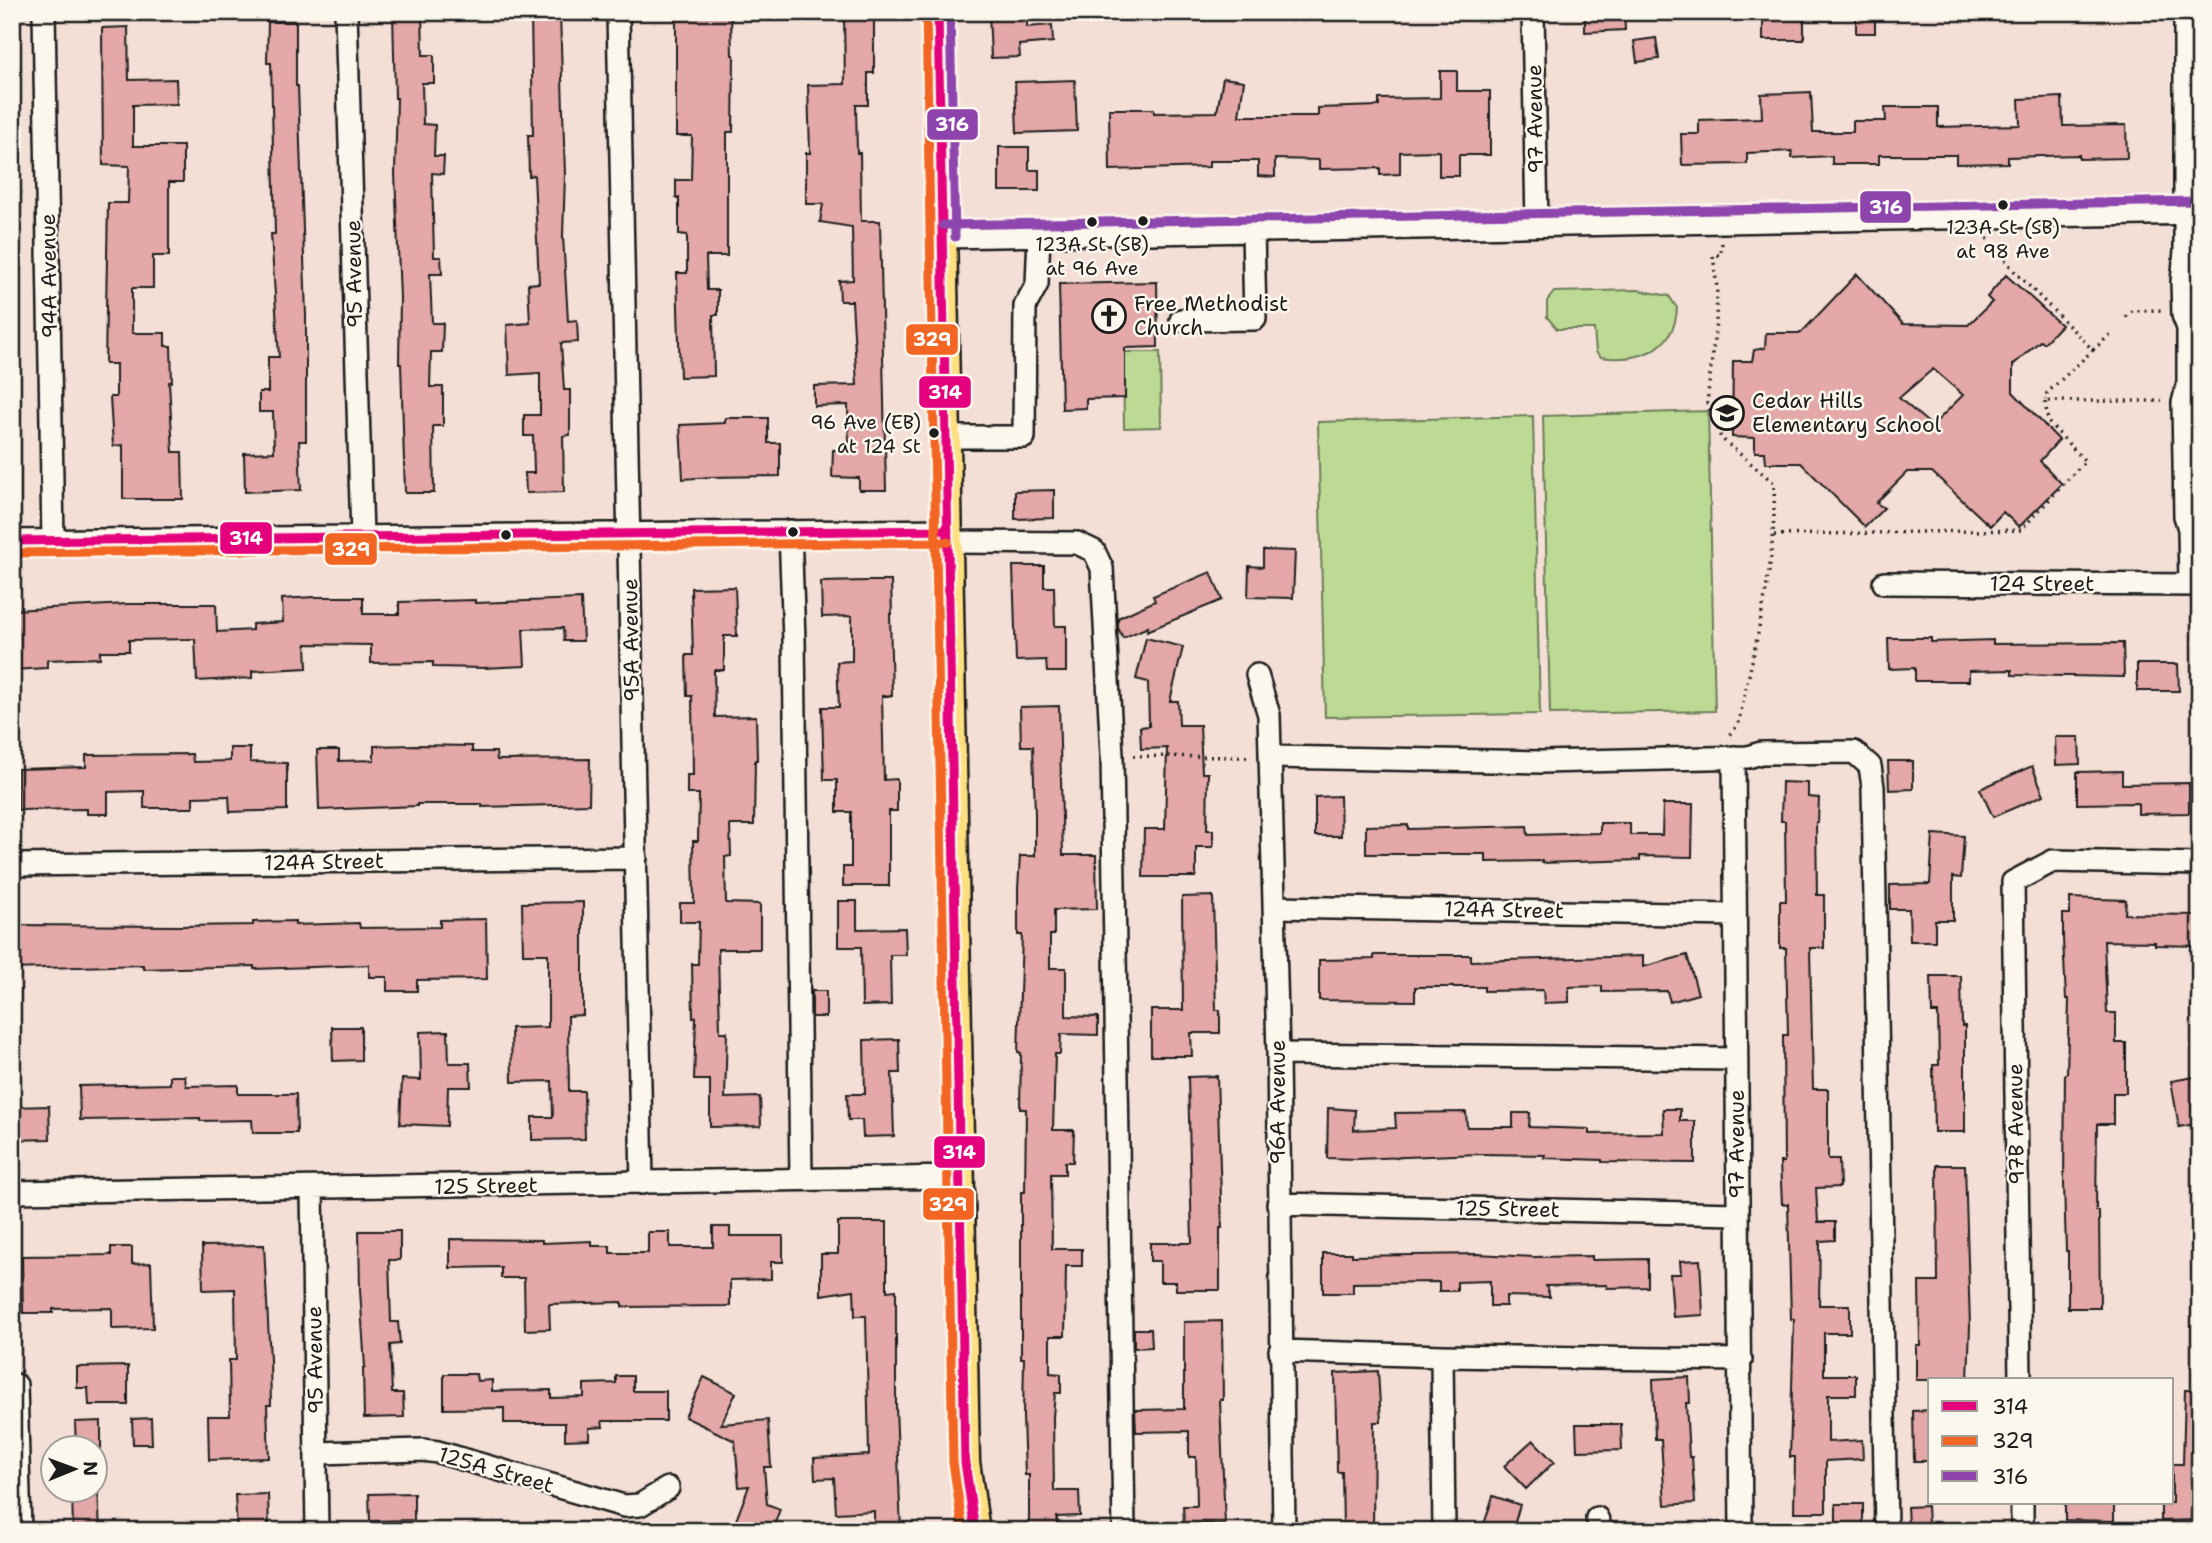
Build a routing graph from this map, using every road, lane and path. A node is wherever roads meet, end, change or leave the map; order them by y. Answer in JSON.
{"nodes":[{"id":1,"x":44,"y":12,"type":"edge"},
{"id":2,"x":346,"y":12,"type":"edge"},
{"id":3,"x":618,"y":12,"type":"edge"},
{"id":4,"x":938,"y":12,"type":"edge"},
{"id":5,"x":1533,"y":12,"type":"edge"},
{"id":6,"x":2185,"y":12,"type":"edge"},
{"id":7,"x":2193,"y":213,"type":"edge"},
{"id":8,"x":1537,"y":225,"type":"junction"},
{"id":9,"x":1254,"y":230,"type":"junction"},
{"id":10,"x":1039,"y":235,"type":"junction"},
{"id":11,"x":943,"y":237,"type":"junction"},
{"id":12,"x":1987,"y":238,"type":"dead end"},
{"id":13,"x":1722,"y":243,"type":"dead end"},
{"id":14,"x":2163,"y":310,"type":"dead end"},
{"id":15,"x":2126,"y":317,"type":"dead end"},
{"id":16,"x":1181,"y":320,"type":"dead end"},
{"id":17,"x":2111,"y":334,"type":"dead end"},
{"id":18,"x":2094,"y":350,"type":"junction"},
{"id":19,"x":2045,"y":401,"type":"junction"},
{"id":20,"x":2164,"y":401,"type":"dead end"},
{"id":21,"x":946,"y":437,"type":"junction"},
{"id":22,"x":790,"y":531,"type":"junction"},
{"id":23,"x":629,"y":535,"type":"junction"},
{"id":24,"x":1774,"y":535,"type":"junction"},
{"id":25,"x":362,"y":536,"type":"junction"},
{"id":26,"x":949,"y":536,"type":"junction"},
{"id":27,"x":12,"y":541,"type":"edge"},
{"id":28,"x":52,"y":541,"type":"junction"},
{"id":29,"x":1884,"y":583,"type":"dead end"},
{"id":30,"x":2195,"y":585,"type":"edge"},
{"id":31,"x":1257,"y":675,"type":"dead end"},
{"id":32,"x":1126,"y":755,"type":"dead end"},
{"id":33,"x":1260,"y":757,"type":"junction"},
{"id":34,"x":1731,"y":757,"type":"junction"},
{"id":35,"x":636,"y":858,"type":"junction"},
{"id":36,"x":2200,"y":864,"type":"edge"},
{"id":37,"x":12,"y":865,"type":"edge"},
{"id":38,"x":1274,"y":906,"type":"junction"},
{"id":39,"x":1734,"y":915,"type":"junction"},
{"id":40,"x":1278,"y":1054,"type":"junction"},
{"id":41,"x":1736,"y":1059,"type":"junction"},
{"id":42,"x":960,"y":1177,"type":"junction"},
{"id":43,"x":801,"y":1179,"type":"junction"},
{"id":44,"x":642,"y":1183,"type":"junction"},
{"id":45,"x":312,"y":1189,"type":"junction"},
{"id":46,"x":12,"y":1192,"type":"edge"},
{"id":47,"x":1278,"y":1204,"type":"junction"},
{"id":48,"x":1738,"y":1214,"type":"junction"},
{"id":49,"x":1280,"y":1352,"type":"junction"},
{"id":50,"x":1442,"y":1356,"type":"junction"},
{"id":51,"x":1741,"y":1360,"type":"junction"},
{"id":52,"x":2020,"y":1378,"type":"edge"},
{"id":53,"x":16,"y":1385,"type":"dead end"},
{"id":54,"x":317,"y":1453,"type":"junction"},
{"id":55,"x":965,"y":1462,"type":"junction"},
{"id":56,"x":668,"y":1488,"type":"dead end"},
{"id":57,"x":2022,"y":1504,"type":"edge"},
{"id":58,"x":20,"y":1531,"type":"edge"},
{"id":59,"x":317,"y":1531,"type":"edge"},
{"id":60,"x":957,"y":1531,"type":"edge"},
{"id":61,"x":975,"y":1531,"type":"edge"},
{"id":62,"x":1124,"y":1531,"type":"edge"},
{"id":63,"x":1284,"y":1531,"type":"edge"},
{"id":64,"x":1444,"y":1531,"type":"edge"},
{"id":65,"x":1741,"y":1531,"type":"edge"},
{"id":66,"x":1886,"y":1531,"type":"edge"},
{"id":67,"x":2022,"y":1531,"type":"edge"}],
"edges":[{"from":1,"to":28,"type":"street","name":"94A Avenue"},
{"from":2,"to":25,"type":"street","name":"95 Avenue"},
{"from":3,"to":23,"type":"street","name":"95A Avenue"},
{"from":4,"to":11,"type":"main road"},
{"from":5,"to":8,"type":"street","name":"97 Avenue"},
{"from":6,"to":7,"type":"street"},
{"from":7,"to":8,"type":"street"},
{"from":7,"to":30,"type":"street"},
{"from":8,"to":9,"type":"street"},
{"from":9,"to":10,"type":"street"},
{"from":9,"to":16,"type":"street"},
{"from":10,"to":11,"type":"street"},
{"from":10,"to":21,"type":"street"},
{"from":11,"to":21,"type":"main road"},
{"from":12,"to":18,"type":"path"},
{"from":13,"to":24,"type":"path"},
{"from":14,"to":15,"type":"path"},
{"from":17,"to":18,"type":"path"},
{"from":18,"to":19,"type":"path"},
{"from":19,"to":20,"type":"path"},
{"from":19,"to":24,"type":"path"},
{"from":21,"to":26,"type":"main road"},
{"from":22,"to":23,"type":"street"},
{"from":22,"to":26,"type":"street"},
{"from":22,"to":43,"type":"street"},
{"from":23,"to":25,"type":"street"},
{"from":23,"to":35,"type":"street","name":"95A Avenue"},
{"from":24,"to":34,"type":"path"},
{"from":25,"to":28,"type":"street"},
{"from":26,"to":42,"type":"main road"},
{"from":26,"to":62,"type":"street"},
{"from":27,"to":28,"type":"street"},
{"from":29,"to":30,"type":"street","name":"124 Street"},
{"from":31,"to":33,"type":"street","name":"96A Avenue"},
{"from":32,"to":33,"type":"path"},
{"from":33,"to":34,"type":"street"},
{"from":33,"to":38,"type":"street","name":"96A Avenue"},
{"from":34,"to":39,"type":"street","name":"97 Avenue"},
{"from":34,"to":66,"type":"street"},
{"from":35,"to":37,"type":"street","name":"124A Street"},
{"from":35,"to":44,"type":"street","name":"95A Avenue"},
{"from":36,"to":52,"type":"street","name":"97B Avenue"},
{"from":38,"to":39,"type":"street","name":"124A Street"},
{"from":38,"to":40,"type":"street","name":"96A Avenue"},
{"from":39,"to":41,"type":"street","name":"97 Avenue"},
{"from":40,"to":41,"type":"street"},
{"from":40,"to":47,"type":"street","name":"96A Avenue"},
{"from":41,"to":48,"type":"street","name":"97 Avenue"},
{"from":42,"to":43,"type":"street","name":"125 Street"},
{"from":42,"to":55,"type":"main road"},
{"from":43,"to":44,"type":"street","name":"125 Street"},
{"from":44,"to":45,"type":"street","name":"125 Street"},
{"from":45,"to":46,"type":"street","name":"125 Street"},
{"from":45,"to":54,"type":"street","name":"95 Avenue"},
{"from":47,"to":48,"type":"street","name":"125 Street"},
{"from":47,"to":49,"type":"street","name":"96A Avenue"},
{"from":48,"to":51,"type":"street","name":"97 Avenue"},
{"from":49,"to":50,"type":"street"},
{"from":49,"to":63,"type":"street","name":"96A Avenue"},
{"from":50,"to":51,"type":"street"},
{"from":50,"to":64,"type":"street"},
{"from":51,"to":65,"type":"street","name":"97 Avenue"},
{"from":53,"to":58,"type":"street"},
{"from":54,"to":56,"type":"street","name":"125A Street"},
{"from":54,"to":59,"type":"street","name":"95 Avenue"},
{"from":55,"to":60,"type":"main road"},
{"from":55,"to":61,"type":"main road"},
{"from":57,"to":67,"type":"street"}]}
